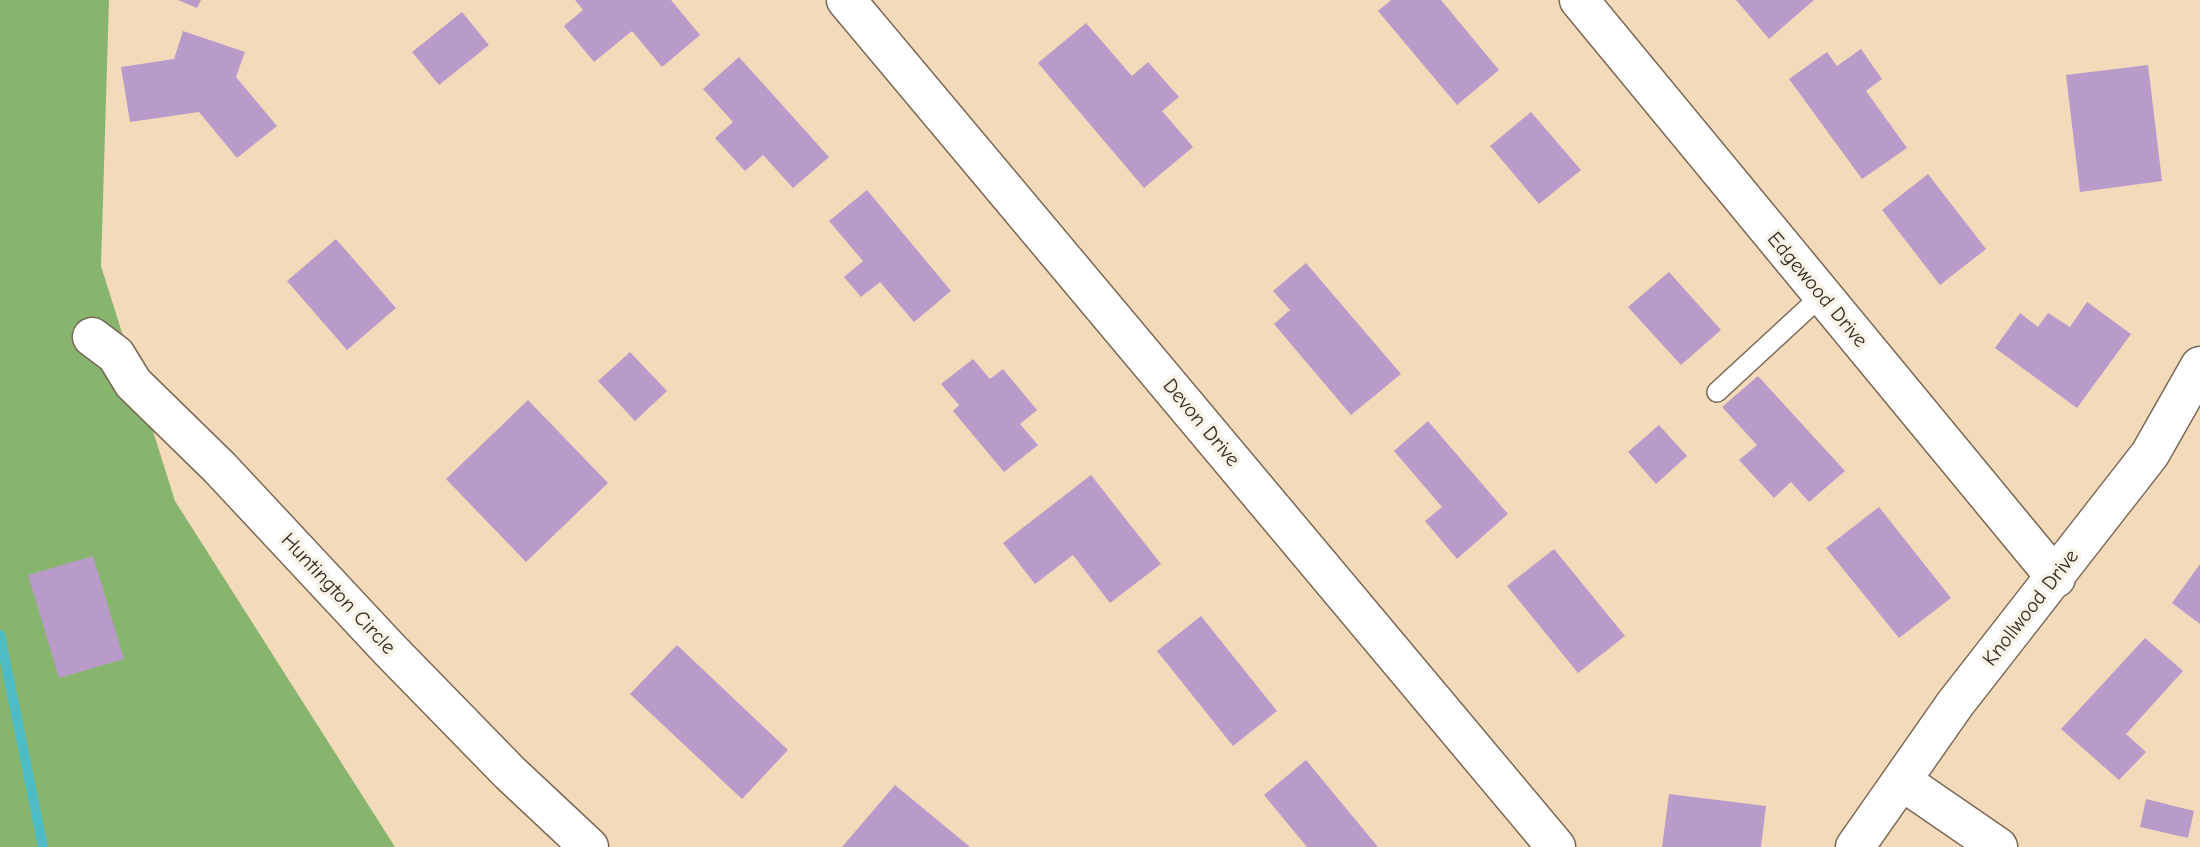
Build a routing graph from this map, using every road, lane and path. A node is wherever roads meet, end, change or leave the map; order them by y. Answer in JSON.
{"nodes":[{"id":1,"x":846,"y":0,"type":"edge"},
{"id":2,"x":1579,"y":0,"type":"edge"},
{"id":3,"x":1821,"y":296,"type":"junction"},
{"id":4,"x":92,"y":337,"type":"dead end"},
{"id":5,"x":2200,"y":366,"type":"edge"},
{"id":6,"x":1717,"y":392,"type":"dead end"},
{"id":7,"x":2056,"y":578,"type":"junction"},
{"id":8,"x":1902,"y":781,"type":"junction"},
{"id":9,"x":589,"y":847,"type":"edge"},
{"id":10,"x":1556,"y":847,"type":"edge"},
{"id":11,"x":1856,"y":847,"type":"edge"},
{"id":12,"x":1998,"y":847,"type":"edge"}],
"edges":[{"from":1,"to":10,"type":"street","name":"Devon Drive"},
{"from":2,"to":3,"type":"street","name":"Edgewood Drive"},
{"from":3,"to":6,"type":"lane"},
{"from":3,"to":7,"type":"street","name":"Edgewood Drive"},
{"from":4,"to":9,"type":"street","name":"Huntington Circle"},
{"from":5,"to":7,"type":"street","name":"Knollwood Drive"},
{"from":7,"to":8,"type":"street","name":"Knollwood Drive"},
{"from":8,"to":11,"type":"street","name":"Knollwood Drive"},
{"from":8,"to":12,"type":"street"}]}
